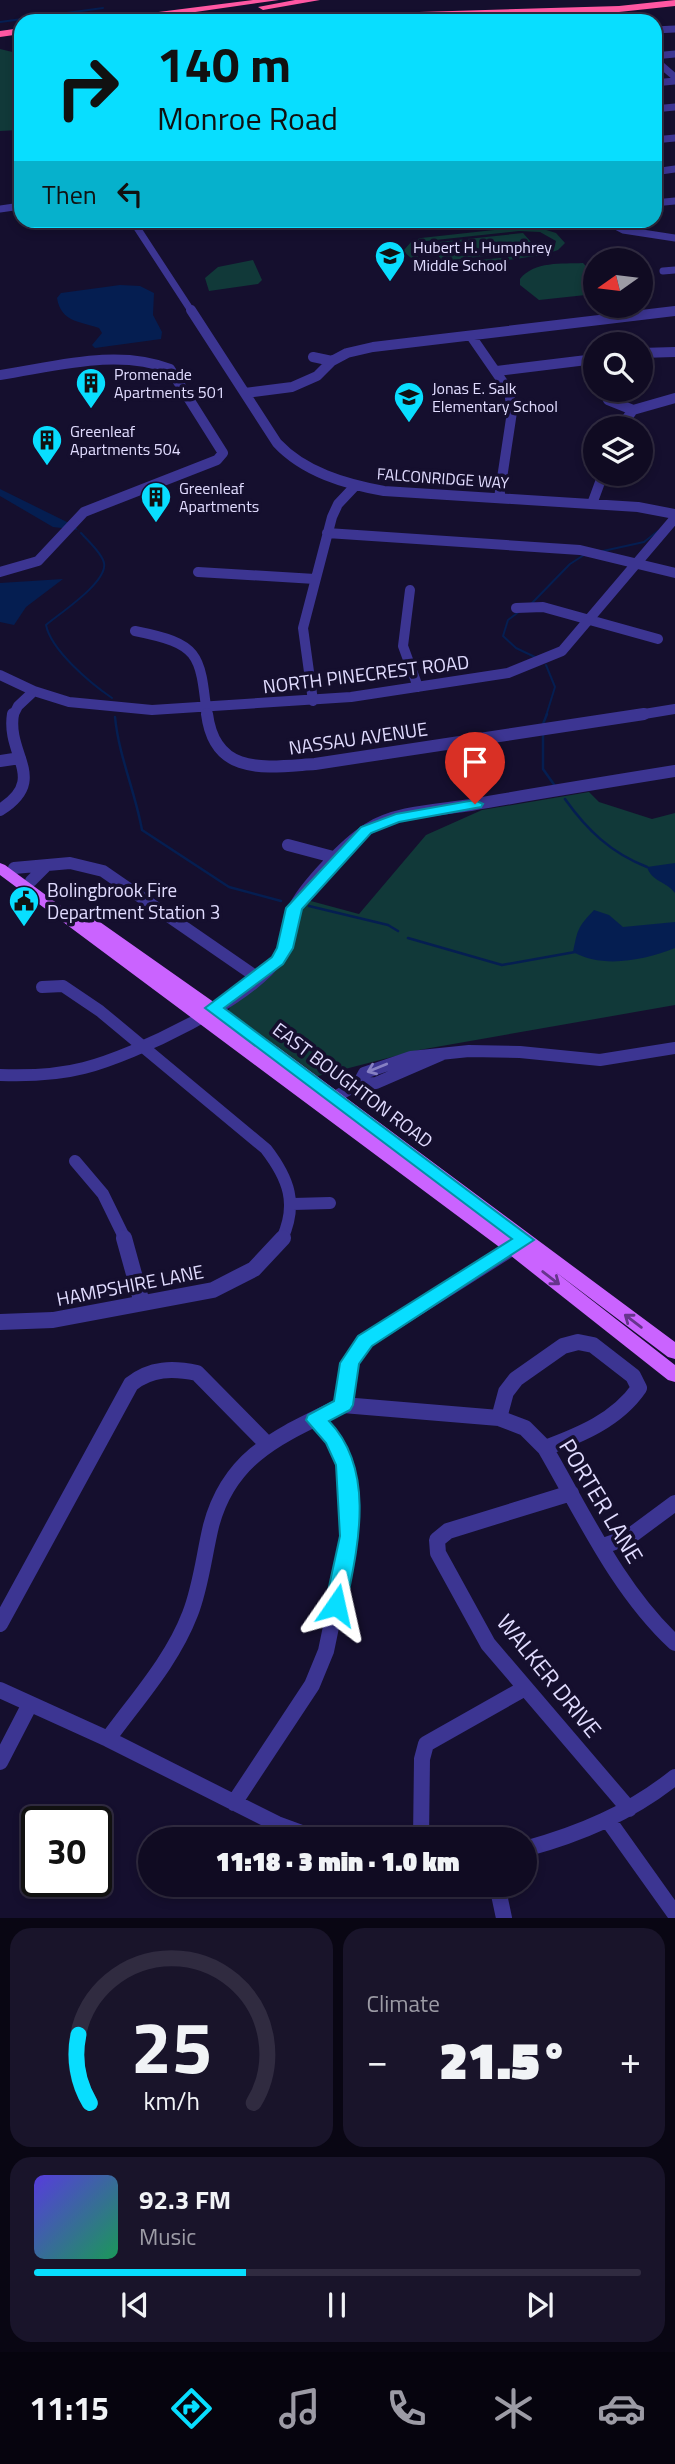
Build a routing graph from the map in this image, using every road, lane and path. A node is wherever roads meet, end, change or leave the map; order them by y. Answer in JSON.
{"nodes":[{"id":1,"x":241,"y":0,"type":"edge"},
{"id":2,"x":274,"y":0,"type":"edge"},
{"id":3,"x":315,"y":0,"type":"edge"},
{"id":4,"x":675,"y":3,"type":"edge"},
{"id":5,"x":139,"y":14,"type":"edge"},
{"id":6,"x":166,"y":14,"type":"edge"},
{"id":7,"x":208,"y":14,"type":"edge"},
{"id":8,"x":452,"y":14,"type":"edge"},
{"id":9,"x":662,"y":65,"type":"edge"},
{"id":10,"x":675,"y":79,"type":"edge"},
{"id":11,"x":137,"y":228,"type":"edge"},
{"id":12,"x":619,"y":228,"type":"edge"},
{"id":13,"x":675,"y":238,"type":"edge"},
{"id":14,"x":675,"y":270,"type":"edge"},
{"id":15,"x":663,"y":271,"type":"dead end"},
{"id":16,"x":675,"y":312,"type":"edge"},
{"id":17,"x":471,"y":336,"type":"junction"},
{"id":18,"x":675,"y":352,"type":"edge"},
{"id":19,"x":653,"y":353,"type":"edge"},
{"id":20,"x":313,"y":356,"type":"dead end"},
{"id":21,"x":583,"y":360,"type":"edge"},
{"id":22,"x":332,"y":361,"type":"junction"},
{"id":23,"x":497,"y":371,"type":"junction"},
{"id":24,"x":0,"y":375,"type":"edge"},
{"id":25,"x":245,"y":393,"type":"junction"},
{"id":26,"x":675,"y":398,"type":"edge"},
{"id":27,"x":613,"y":402,"type":"edge"},
{"id":28,"x":633,"y":410,"type":"junction"},
{"id":29,"x":629,"y":416,"type":"edge"},
{"id":30,"x":355,"y":486,"type":"junction"},
{"id":31,"x":599,"y":486,"type":"edge"},
{"id":32,"x":499,"y":498,"type":"junction"},
{"id":33,"x":592,"y":504,"type":"junction"},
{"id":34,"x":675,"y":516,"type":"edge"},
{"id":35,"x":327,"y":533,"type":"junction"},
{"id":36,"x":638,"y":563,"type":"junction"},
{"id":37,"x":0,"y":572,"type":"edge"},
{"id":38,"x":198,"y":572,"type":"dead end"},
{"id":39,"x":675,"y":573,"type":"edge"},
{"id":40,"x":315,"y":579,"type":"junction"},
{"id":41,"x":410,"y":590,"type":"dead end"},
{"id":42,"x":516,"y":608,"type":"dead end"},
{"id":43,"x":587,"y":618,"type":"junction"},
{"id":44,"x":135,"y":631,"type":"dead end"},
{"id":45,"x":658,"y":639,"type":"dead end"},
{"id":46,"x":0,"y":675,"type":"edge"},
{"id":47,"x":418,"y":687,"type":"junction"},
{"id":48,"x":34,"y":691,"type":"junction"},
{"id":49,"x":313,"y":701,"type":"junction"},
{"id":50,"x":207,"y":707,"type":"junction"},
{"id":51,"x":675,"y":709,"type":"edge"},
{"id":52,"x":20,"y":758,"type":"junction"},
{"id":53,"x":0,"y":761,"type":"edge"},
{"id":54,"x":675,"y":771,"type":"edge"},
{"id":55,"x":0,"y":810,"type":"edge"},
{"id":56,"x":288,"y":845,"type":"dead end"},
{"id":57,"x":0,"y":858,"type":"edge"},
{"id":58,"x":337,"y":858,"type":"junction"},
{"id":59,"x":46,"y":866,"type":"junction"},
{"id":60,"x":7,"y":868,"type":"edge"},
{"id":61,"x":32,"y":881,"type":"junction"},
{"id":62,"x":258,"y":978,"type":"junction"},
{"id":63,"x":42,"y":987,"type":"dead end"},
{"id":64,"x":206,"y":1012,"type":"junction"},
{"id":65,"x":143,"y":1046,"type":"junction"},
{"id":66,"x":675,"y":1048,"type":"edge"},
{"id":67,"x":0,"y":1075,"type":"edge"},
{"id":68,"x":327,"y":1101,"type":"junction"},
{"id":69,"x":75,"y":1161,"type":"dead end"},
{"id":70,"x":330,"y":1203,"type":"dead end"},
{"id":71,"x":293,"y":1204,"type":"junction"},
{"id":72,"x":519,"y":1244,"type":"junction"},
{"id":73,"x":142,"y":1303,"type":"junction"},
{"id":74,"x":0,"y":1322,"type":"edge"},
{"id":75,"x":675,"y":1352,"type":"edge"},
{"id":76,"x":675,"y":1375,"type":"edge"},
{"id":77,"x":343,"y":1405,"type":"junction"},
{"id":78,"x":499,"y":1418,"type":"junction"},
{"id":79,"x":315,"y":1420,"type":"junction"},
{"id":80,"x":268,"y":1445,"type":"junction"},
{"id":81,"x":545,"y":1448,"type":"junction"},
{"id":82,"x":571,"y":1493,"type":"junction"},
{"id":83,"x":675,"y":1503,"type":"edge"},
{"id":84,"x":603,"y":1546,"type":"junction"},
{"id":85,"x":0,"y":1624,"type":"edge"},
{"id":86,"x":675,"y":1643,"type":"edge"},
{"id":87,"x":525,"y":1688,"type":"junction"},
{"id":88,"x":0,"y":1690,"type":"edge"},
{"id":89,"x":30,"y":1704,"type":"junction"},
{"id":90,"x":108,"y":1739,"type":"junction"},
{"id":91,"x":0,"y":1762,"type":"edge"},
{"id":92,"x":675,"y":1777,"type":"edge"},
{"id":93,"x":234,"y":1803,"type":"junction"},
{"id":94,"x":629,"y":1809,"type":"junction"},
{"id":95,"x":608,"y":1820,"type":"junction"},
{"id":96,"x":290,"y":1827,"type":"edge"},
{"id":97,"x":421,"y":1827,"type":"edge"},
{"id":98,"x":537,"y":1846,"type":"edge"},
{"id":99,"x":501,"y":1897,"type":"edge"},
{"id":100,"x":675,"y":1914,"type":"edge"},
{"id":101,"x":505,"y":1918,"type":"edge"}],
"edges":[{"from":1,"to":5,"type":"highway"},
{"from":2,"to":6,"type":"highway"},
{"from":3,"to":7,"type":"highway"},
{"from":4,"to":8,"type":"highway"},
{"from":9,"to":10,"type":"street"},
{"from":11,"to":25,"type":"street","name":"FALCONRIDGE WAY"},
{"from":12,"to":13,"type":"street"},
{"from":14,"to":15,"type":"street"},
{"from":16,"to":17,"type":"street"},
{"from":17,"to":22,"type":"street"},
{"from":17,"to":23,"type":"street"},
{"from":18,"to":19,"type":"street"},
{"from":20,"to":22,"type":"street"},
{"from":21,"to":23,"type":"street"},
{"from":22,"to":25,"type":"street"},
{"from":23,"to":32,"type":"street"},
{"from":24,"to":37,"type":"street"},
{"from":25,"to":30,"type":"street","name":"FALCONRIDGE WAY"},
{"from":26,"to":28,"type":"street"},
{"from":27,"to":28,"type":"street"},
{"from":28,"to":29,"type":"street"},
{"from":30,"to":32,"type":"street","name":"FALCONRIDGE WAY"},
{"from":30,"to":35,"type":"street"},
{"from":31,"to":33,"type":"street"},
{"from":32,"to":33,"type":"street","name":"FALCONRIDGE WAY"},
{"from":33,"to":34,"type":"street","name":"FALCONRIDGE WAY"},
{"from":34,"to":36,"type":"street","name":"NORTH PINECREST ROAD"},
{"from":35,"to":36,"type":"street"},
{"from":35,"to":40,"type":"street"},
{"from":36,"to":39,"type":"street"},
{"from":36,"to":43,"type":"street","name":"NORTH PINECREST ROAD"},
{"from":38,"to":40,"type":"street"},
{"from":40,"to":49,"type":"street"},
{"from":41,"to":47,"type":"street"},
{"from":42,"to":43,"type":"street"},
{"from":43,"to":45,"type":"street"},
{"from":43,"to":47,"type":"street","name":"NORTH PINECREST ROAD"},
{"from":44,"to":50,"type":"street","name":"NASSAU AVENUE"},
{"from":46,"to":48,"type":"street","name":"NORTH PINECREST ROAD"},
{"from":47,"to":49,"type":"street","name":"NORTH PINECREST ROAD"},
{"from":48,"to":50,"type":"street","name":"NORTH PINECREST ROAD"},
{"from":48,"to":52,"type":"street"},
{"from":49,"to":50,"type":"street","name":"NORTH PINECREST ROAD"},
{"from":50,"to":51,"type":"street","name":"NASSAU AVENUE"},
{"from":52,"to":53,"type":"street"},
{"from":52,"to":55,"type":"street"},
{"from":54,"to":58,"type":"street"},
{"from":56,"to":58,"type":"street"},
{"from":57,"to":60,"type":"main road","name":"EAST BOUGHTON ROAD"},
{"from":58,"to":62,"type":"street"},
{"from":59,"to":60,"type":"street"},
{"from":59,"to":61,"type":"street"},
{"from":59,"to":62,"type":"street"},
{"from":60,"to":61,"type":"main road","name":"EAST BOUGHTON ROAD"},
{"from":60,"to":64,"type":"main road","name":"EAST BOUGHTON ROAD"},
{"from":61,"to":64,"type":"main road","name":"EAST BOUGHTON ROAD"},
{"from":62,"to":64,"type":"street"},
{"from":63,"to":65,"type":"street"},
{"from":64,"to":65,"type":"street"},
{"from":64,"to":68,"type":"main road","name":"EAST BOUGHTON ROAD"},
{"from":65,"to":67,"type":"street"},
{"from":65,"to":71,"type":"street"},
{"from":66,"to":68,"type":"street"},
{"from":68,"to":72,"type":"main road","name":"EAST BOUGHTON ROAD"},
{"from":69,"to":73,"type":"street"},
{"from":70,"to":71,"type":"street"},
{"from":71,"to":73,"type":"street","name":"HAMPSHIRE LANE"},
{"from":75,"to":72,"type":"main road","name":"EAST BOUGHTON ROAD","one_way":true},
{"from":72,"to":76,"type":"main road","name":"EAST BOUGHTON ROAD","one_way":true},
{"from":72,"to":77,"type":"street"},
{"from":73,"to":74,"type":"street","name":"HAMPSHIRE LANE"},
{"from":77,"to":78,"type":"street","name":"PORTER LANE"},
{"from":77,"to":79,"type":"street"},
{"from":78,"to":81,"type":"street","name":"PORTER LANE"},
{"from":78,"to":81,"type":"street"},
{"from":79,"to":80,"type":"street"},
{"from":79,"to":93,"type":"street"},
{"from":80,"to":85,"type":"street"},
{"from":80,"to":90,"type":"street"},
{"from":81,"to":82,"type":"street","name":"PORTER LANE"},
{"from":82,"to":84,"type":"street","name":"PORTER LANE"},
{"from":82,"to":87,"type":"street","name":"WALKER DRIVE"},
{"from":83,"to":84,"type":"street"},
{"from":84,"to":86,"type":"street","name":"PORTER LANE"},
{"from":87,"to":94,"type":"street","name":"WALKER DRIVE"},
{"from":87,"to":97,"type":"street"},
{"from":88,"to":89,"type":"street"},
{"from":89,"to":90,"type":"street"},
{"from":89,"to":91,"type":"street"},
{"from":90,"to":93,"type":"street"},
{"from":92,"to":94,"type":"street"},
{"from":93,"to":96,"type":"street"},
{"from":94,"to":95,"type":"street"},
{"from":95,"to":98,"type":"street"},
{"from":95,"to":100,"type":"street"},
{"from":99,"to":101,"type":"street"}]}
